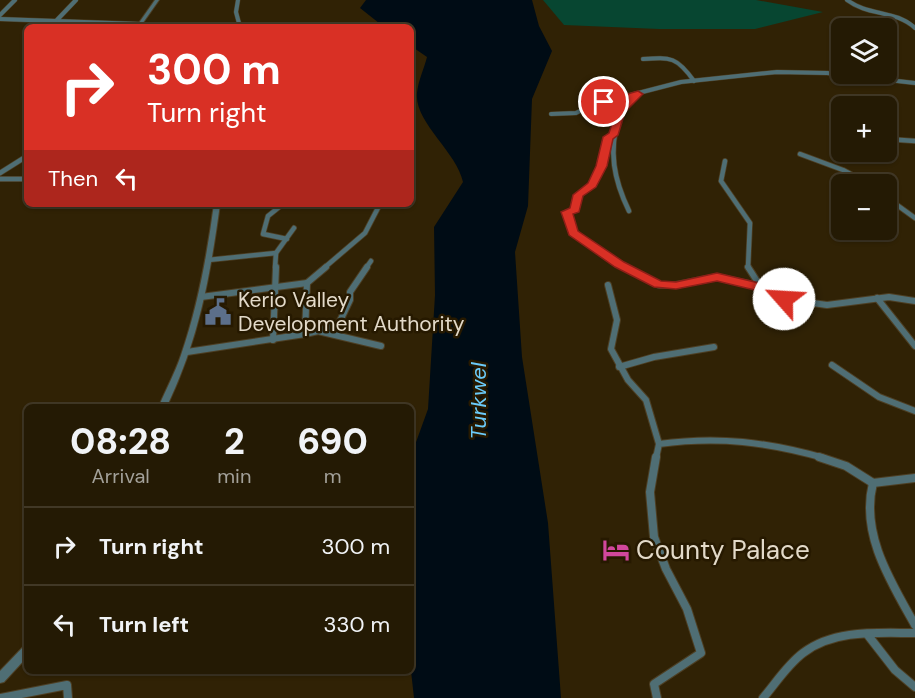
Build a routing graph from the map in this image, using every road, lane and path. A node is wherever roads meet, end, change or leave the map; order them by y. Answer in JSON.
{"nodes":[{"id":1,"x":15,"y":0,"type":"edge"},
{"id":2,"x":76,"y":0,"type":"edge"},
{"id":3,"x":157,"y":0,"type":"edge"},
{"id":4,"x":238,"y":0,"type":"edge"},
{"id":5,"x":847,"y":0,"type":"edge"},
{"id":6,"x":0,"y":17,"type":"edge"},
{"id":7,"x":56,"y":21,"type":"junction"},
{"id":8,"x":68,"y":22,"type":"junction"},
{"id":9,"x":66,"y":24,"type":"edge"},
{"id":10,"x":104,"y":24,"type":"edge"},
{"id":11,"x":140,"y":24,"type":"edge"},
{"id":12,"x":239,"y":24,"type":"edge"},
{"id":13,"x":915,"y":28,"type":"edge"},
{"id":14,"x":643,"y":59,"type":"dead end"},
{"id":15,"x":694,"y":81,"type":"junction"},
{"id":16,"x":915,"y":83,"type":"edge"},
{"id":17,"x":638,"y":94,"type":"junction"},
{"id":18,"x":551,"y":114,"type":"dead end"},
{"id":19,"x":613,"y":135,"type":"junction"},
{"id":20,"x":897,"y":140,"type":"edge"},
{"id":21,"x":915,"y":141,"type":"edge"},
{"id":22,"x":800,"y":154,"type":"dead end"},
{"id":23,"x":24,"y":158,"type":"edge"},
{"id":24,"x":725,"y":161,"type":"dead end"},
{"id":25,"x":0,"y":172,"type":"edge"},
{"id":26,"x":850,"y":174,"type":"edge"},
{"id":27,"x":0,"y":179,"type":"edge"},
{"id":28,"x":24,"y":179,"type":"edge"},
{"id":29,"x":897,"y":205,"type":"edge"},
{"id":30,"x":217,"y":207,"type":"edge"},
{"id":31,"x":279,"y":207,"type":"edge"},
{"id":32,"x":378,"y":207,"type":"edge"},
{"id":33,"x":629,"y":211,"type":"dead end"},
{"id":34,"x":915,"y":218,"type":"edge"},
{"id":35,"x":294,"y":228,"type":"dead end"},
{"id":36,"x":287,"y":239,"type":"junction"},
{"id":37,"x":276,"y":253,"type":"junction"},
{"id":38,"x":208,"y":260,"type":"junction"},
{"id":39,"x":371,"y":261,"type":"dead end"},
{"id":40,"x":307,"y":283,"type":"junction"},
{"id":41,"x":608,"y":285,"type":"dead end"},
{"id":42,"x":754,"y":285,"type":"junction"},
{"id":43,"x":276,"y":288,"type":"junction"},
{"id":44,"x":201,"y":297,"type":"junction"},
{"id":45,"x":877,"y":298,"type":"junction"},
{"id":46,"x":915,"y":301,"type":"edge"},
{"id":47,"x":318,"y":331,"type":"junction"},
{"id":48,"x":305,"y":334,"type":"junction"},
{"id":49,"x":273,"y":340,"type":"junction"},
{"id":50,"x":381,"y":346,"type":"dead end"},
{"id":51,"x":915,"y":346,"type":"edge"},
{"id":52,"x":714,"y":347,"type":"dead end"},
{"id":53,"x":187,"y":352,"type":"junction"},
{"id":54,"x":832,"y":365,"type":"dead end"},
{"id":55,"x":619,"y":367,"type":"junction"},
{"id":56,"x":164,"y":404,"type":"edge"},
{"id":57,"x":915,"y":411,"type":"edge"},
{"id":58,"x":659,"y":444,"type":"junction"},
{"id":59,"x":915,"y":478,"type":"edge"},
{"id":60,"x":873,"y":483,"type":"junction"},
{"id":61,"x":915,"y":625,"type":"edge"},
{"id":62,"x":867,"y":633,"type":"junction"},
{"id":63,"x":915,"y":633,"type":"edge"},
{"id":64,"x":24,"y":653,"type":"edge"},
{"id":65,"x":0,"y":678,"type":"edge"},
{"id":66,"x":915,"y":687,"type":"edge"},
{"id":67,"x":1,"y":698,"type":"edge"},
{"id":68,"x":68,"y":698,"type":"edge"},
{"id":69,"x":657,"y":698,"type":"edge"},
{"id":70,"x":763,"y":698,"type":"edge"}],
"edges":[{"from":1,"to":6,"type":"street"},
{"from":2,"to":7,"type":"street"},
{"from":3,"to":11,"type":"street"},
{"from":4,"to":12,"type":"street"},
{"from":5,"to":13,"type":"street"},
{"from":6,"to":7,"type":"street"},
{"from":7,"to":8,"type":"street"},
{"from":8,"to":9,"type":"street"},
{"from":8,"to":10,"type":"street"},
{"from":14,"to":15,"type":"street"},
{"from":15,"to":16,"type":"street"},
{"from":15,"to":17,"type":"street"},
{"from":17,"to":18,"type":"street"},
{"from":17,"to":19,"type":"street"},
{"from":19,"to":33,"type":"street"},
{"from":19,"to":42,"type":"street"},
{"from":20,"to":21,"type":"street"},
{"from":22,"to":26,"type":"street"},
{"from":23,"to":25,"type":"street"},
{"from":24,"to":42,"type":"street"},
{"from":27,"to":28,"type":"street"},
{"from":29,"to":34,"type":"street"},
{"from":30,"to":38,"type":"street"},
{"from":31,"to":36,"type":"street"},
{"from":32,"to":40,"type":"street"},
{"from":35,"to":36,"type":"street"},
{"from":36,"to":37,"type":"street"},
{"from":37,"to":38,"type":"street"},
{"from":37,"to":43,"type":"street"},
{"from":38,"to":44,"type":"street"},
{"from":39,"to":47,"type":"street"},
{"from":40,"to":43,"type":"street"},
{"from":40,"to":48,"type":"street"},
{"from":41,"to":55,"type":"street"},
{"from":42,"to":45,"type":"street"},
{"from":43,"to":44,"type":"street"},
{"from":43,"to":49,"type":"street"},
{"from":44,"to":53,"type":"street"},
{"from":45,"to":46,"type":"street"},
{"from":45,"to":51,"type":"street"},
{"from":47,"to":48,"type":"street"},
{"from":47,"to":50,"type":"street"},
{"from":48,"to":49,"type":"street"},
{"from":49,"to":53,"type":"street"},
{"from":52,"to":55,"type":"street"},
{"from":53,"to":56,"type":"street"},
{"from":54,"to":57,"type":"street"},
{"from":55,"to":58,"type":"street"},
{"from":58,"to":60,"type":"street"},
{"from":58,"to":69,"type":"street"},
{"from":59,"to":60,"type":"street"},
{"from":60,"to":61,"type":"street"},
{"from":62,"to":63,"type":"street"},
{"from":62,"to":66,"type":"street"},
{"from":62,"to":70,"type":"street"},
{"from":64,"to":65,"type":"street"},
{"from":67,"to":68,"type":"street"}]}
